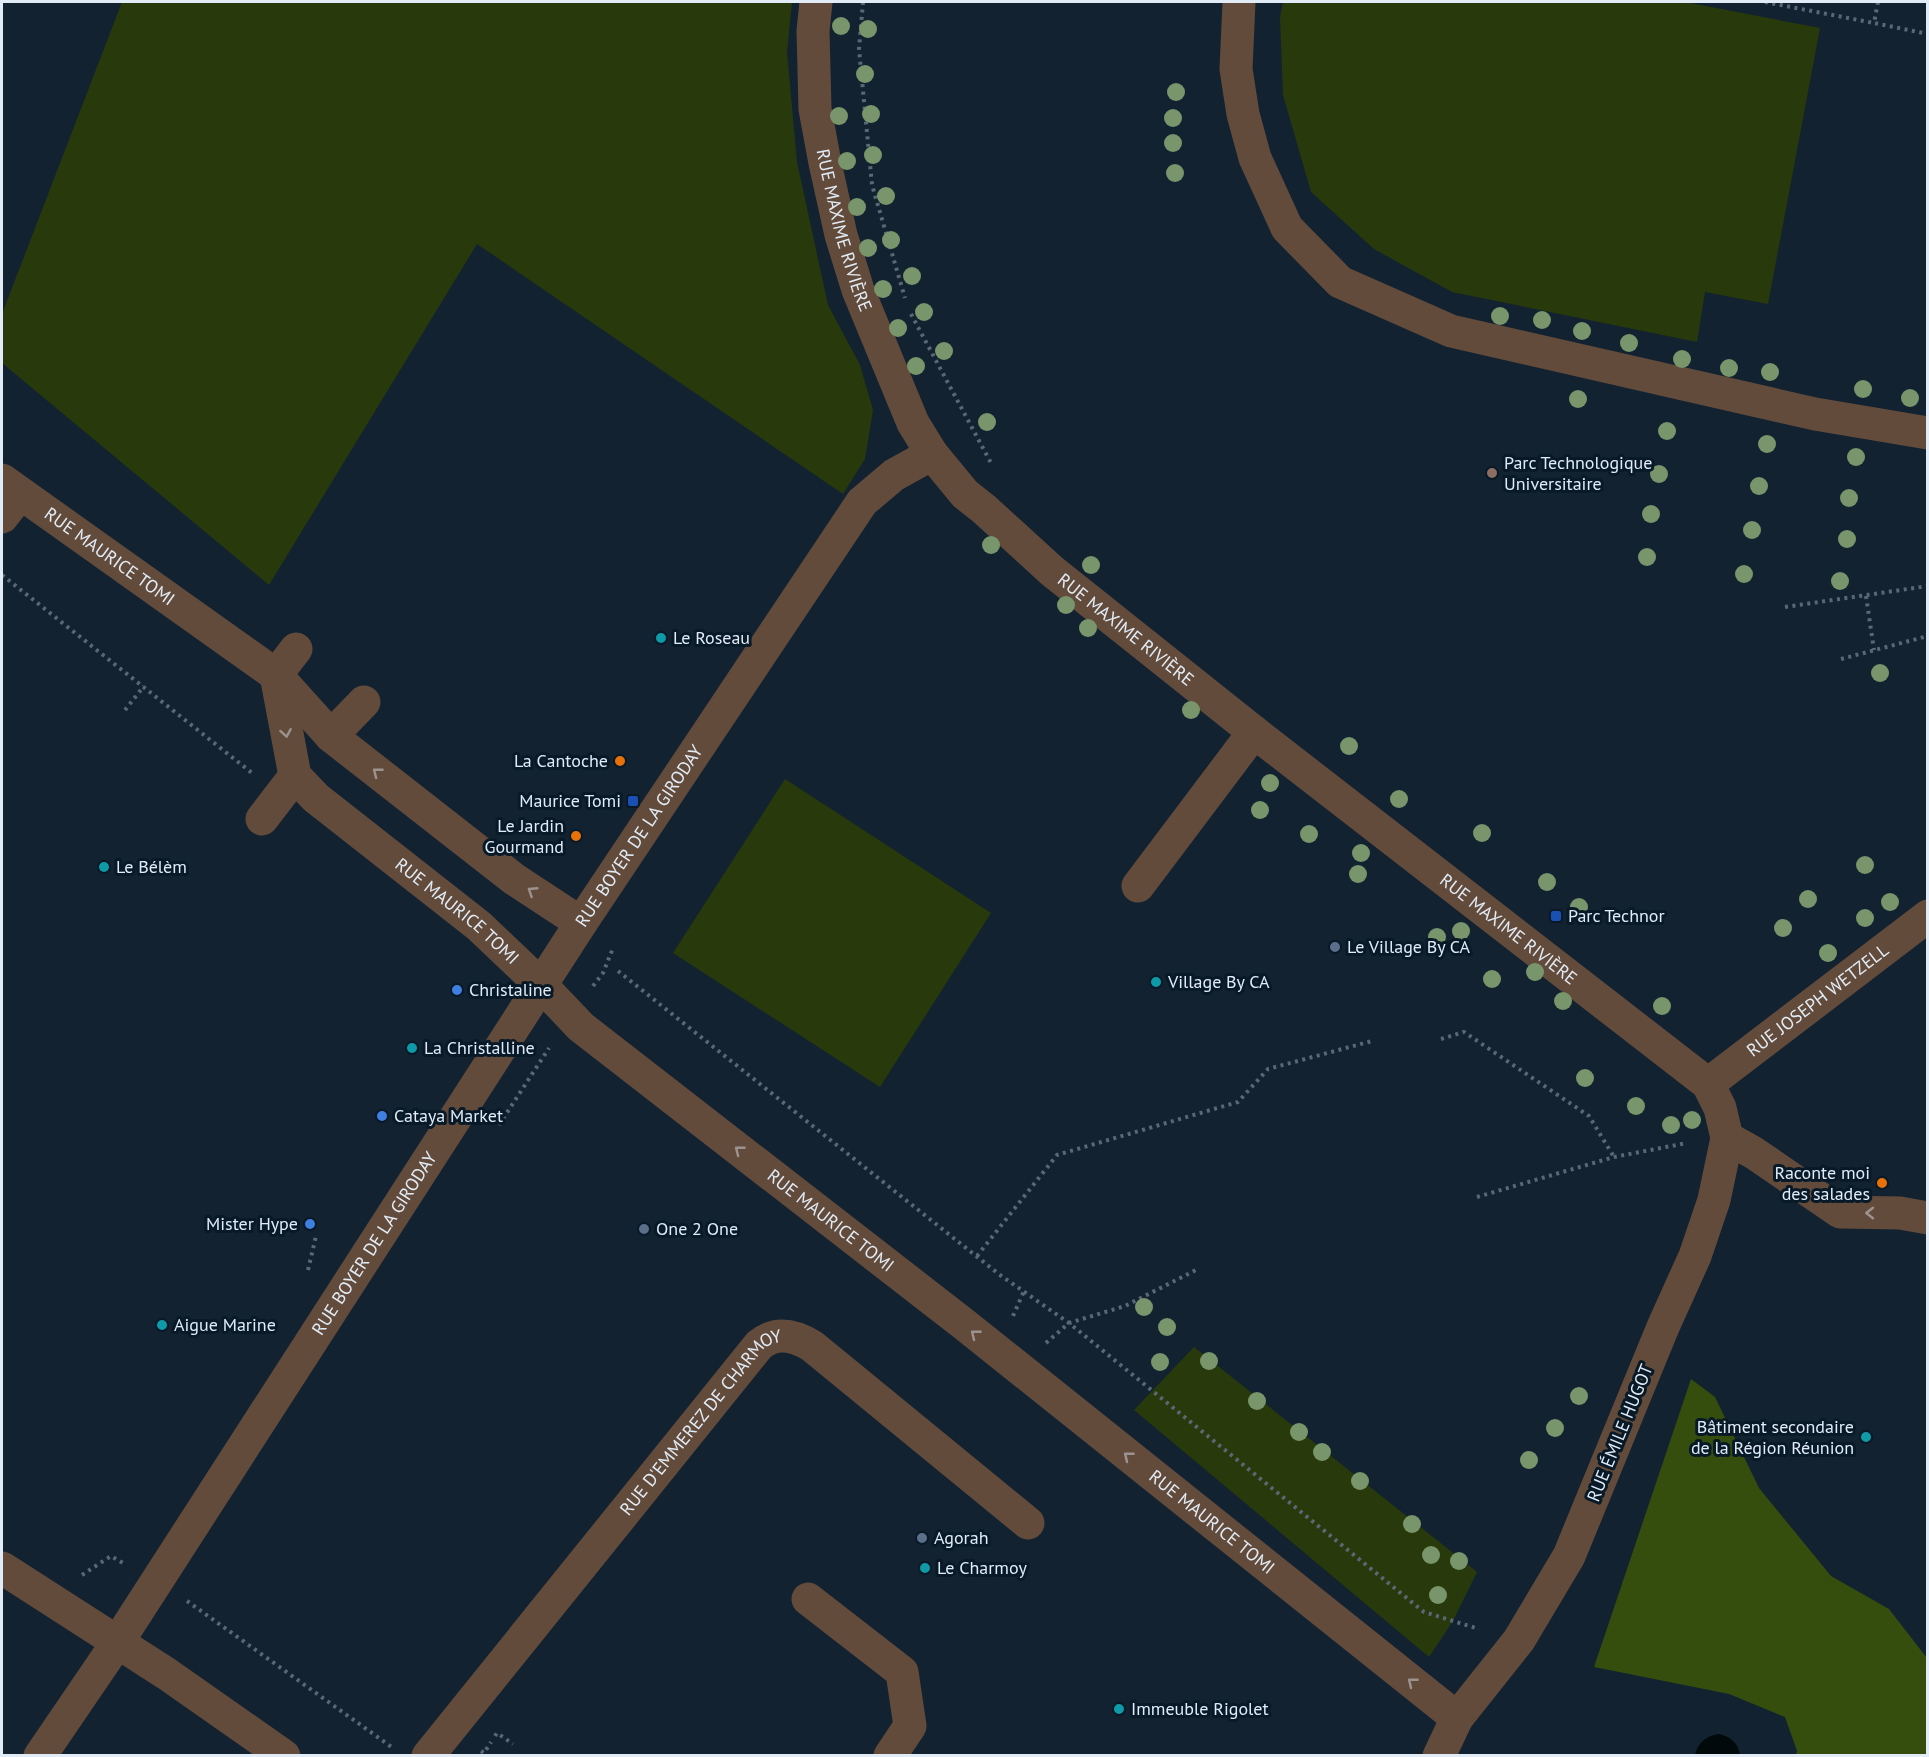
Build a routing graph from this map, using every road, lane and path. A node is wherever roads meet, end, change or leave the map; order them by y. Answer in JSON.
{"nodes":[{"id":1,"x":816,"y":2,"type":"edge"},
{"id":2,"x":863,"y":2,"type":"edge"},
{"id":3,"x":1239,"y":2,"type":"edge"},
{"id":4,"x":1765,"y":2,"type":"edge"},
{"id":5,"x":1878,"y":2,"type":"edge"},
{"id":6,"x":1874,"y":23,"type":"junction"},
{"id":7,"x":1928,"y":34,"type":"edge"},
{"id":8,"x":1928,"y":433,"type":"edge"},
{"id":9,"x":932,"y":454,"type":"junction"},
{"id":10,"x":993,"y":465,"type":"dead end"},
{"id":11,"x":8,"y":497,"type":"edge"},
{"id":12,"x":2,"y":575,"type":"edge"},
{"id":13,"x":1928,"y":586,"type":"edge"},
{"id":14,"x":1866,"y":596,"type":"junction"},
{"id":15,"x":1785,"y":607,"type":"dead end"},
{"id":16,"x":1928,"y":636,"type":"edge"},
{"id":17,"x":296,"y":649,"type":"dead end"},
{"id":18,"x":1874,"y":650,"type":"junction"},
{"id":19,"x":1841,"y":659,"type":"dead end"},
{"id":20,"x":276,"y":675,"type":"junction"},
{"id":21,"x":144,"y":686,"type":"junction"},
{"id":22,"x":364,"y":702,"type":"dead end"},
{"id":23,"x":125,"y":710,"type":"dead end"},
{"id":24,"x":1254,"y":732,"type":"junction"},
{"id":25,"x":331,"y":736,"type":"junction"},
{"id":26,"x":208,"y":738,"type":"dead end"},
{"id":27,"x":295,"y":776,"type":"junction"},
{"id":28,"x":262,"y":819,"type":"dead end"},
{"id":29,"x":1138,"y":886,"type":"dead end"},
{"id":30,"x":1928,"y":916,"type":"edge"},
{"id":31,"x":581,"y":923,"type":"junction"},
{"id":32,"x":618,"y":971,"type":"dead end"},
{"id":33,"x":541,"y":985,"type":"junction"},
{"id":34,"x":1441,"y":1039,"type":"dead end"},
{"id":35,"x":1372,"y":1041,"type":"dead end"},
{"id":36,"x":1708,"y":1084,"type":"junction"},
{"id":37,"x":1726,"y":1135,"type":"junction"},
{"id":38,"x":1614,"y":1157,"type":"junction"},
{"id":39,"x":1477,"y":1197,"type":"dead end"},
{"id":40,"x":1928,"y":1218,"type":"edge"},
{"id":41,"x":316,"y":1236,"type":"dead end"},
{"id":42,"x":977,"y":1256,"type":"junction"},
{"id":43,"x":1198,"y":1269,"type":"dead end"},
{"id":44,"x":308,"y":1270,"type":"dead end"},
{"id":45,"x":1024,"y":1291,"type":"junction"},
{"id":46,"x":1012,"y":1318,"type":"dead end"},
{"id":47,"x":1069,"y":1323,"type":"junction"},
{"id":48,"x":1045,"y":1344,"type":"dead end"},
{"id":49,"x":1028,"y":1523,"type":"dead end"},
{"id":50,"x":2,"y":1568,"type":"edge"},
{"id":51,"x":74,"y":1581,"type":"dead end"},
{"id":52,"x":156,"y":1582,"type":"junction"},
{"id":53,"x":808,"y":1599,"type":"dead end"},
{"id":54,"x":1453,"y":1621,"type":"dead end"},
{"id":55,"x":117,"y":1643,"type":"junction"},
{"id":56,"x":1457,"y":1718,"type":"junction"},
{"id":57,"x":513,"y":1744,"type":"dead end"},
{"id":58,"x":477,"y":1748,"type":"dead end"},
{"id":59,"x":394,"y":1749,"type":"dead end"},
{"id":60,"x":40,"y":1755,"type":"edge"},
{"id":61,"x":284,"y":1755,"type":"edge"},
{"id":62,"x":428,"y":1755,"type":"edge"},
{"id":63,"x":890,"y":1755,"type":"edge"},
{"id":64,"x":1439,"y":1755,"type":"edge"}],
"edges":[{"from":1,"to":9,"type":"street","name":"RUE MAXIME RIVIÈRE"},
{"from":2,"to":10,"type":"path"},
{"from":3,"to":8,"type":"street"},
{"from":4,"to":6,"type":"path"},
{"from":5,"to":6,"type":"path"},
{"from":6,"to":7,"type":"path"},
{"from":9,"to":24,"type":"street","name":"RUE MAXIME RIVIÈRE"},
{"from":9,"to":31,"type":"street","name":"RUE BOYER DE LA GIRODAY"},
{"from":11,"to":20,"type":"street","name":"RUE MAURICE TOMI"},
{"from":12,"to":21,"type":"path"},
{"from":13,"to":14,"type":"path"},
{"from":14,"to":15,"type":"path"},
{"from":14,"to":18,"type":"path"},
{"from":16,"to":18,"type":"path"},
{"from":17,"to":20,"type":"street"},
{"from":18,"to":19,"type":"path"},
{"from":20,"to":25,"type":"street","name":"RUE MAURICE TOMI"},
{"from":20,"to":27,"type":"street","one_way":true},
{"from":21,"to":23,"type":"path"},
{"from":21,"to":26,"type":"path"},
{"from":22,"to":25,"type":"street"},
{"from":24,"to":29,"type":"street"},
{"from":24,"to":36,"type":"street","name":"RUE MAXIME RIVIÈRE"},
{"from":31,"to":25,"type":"street","name":"RUE MAURICE TOMI","one_way":true},
{"from":27,"to":28,"type":"street"},
{"from":27,"to":33,"type":"street","name":"RUE MAURICE TOMI"},
{"from":30,"to":36,"type":"street","name":"RUE JOSEPH WETZELL"},
{"from":31,"to":33,"type":"street","name":"RUE BOYER DE LA GIRODAY"},
{"from":32,"to":42,"type":"path"},
{"from":33,"to":52,"type":"street","name":"RUE BOYER DE LA GIRODAY"},
{"from":56,"to":33,"type":"street","name":"RUE MAURICE TOMI","one_way":true},
{"from":34,"to":38,"type":"path"},
{"from":35,"to":42,"type":"path"},
{"from":36,"to":37,"type":"street","name":"RUE ÉMILE HUGOT"},
{"from":37,"to":38,"type":"path"},
{"from":40,"to":37,"type":"street","one_way":true},
{"from":37,"to":56,"type":"street","name":"RUE ÉMILE HUGOT"},
{"from":38,"to":39,"type":"path"},
{"from":41,"to":44,"type":"path"},
{"from":42,"to":45,"type":"path"},
{"from":43,"to":47,"type":"path"},
{"from":45,"to":46,"type":"path"},
{"from":45,"to":47,"type":"path"},
{"from":47,"to":48,"type":"path"},
{"from":47,"to":54,"type":"path"},
{"from":49,"to":62,"type":"street","name":"RUE D'EMMEREZ DE CHARMOY"},
{"from":50,"to":55,"type":"street"},
{"from":51,"to":52,"type":"path"},
{"from":52,"to":55,"type":"street","name":"RUE BOYER DE LA GIRODAY"},
{"from":52,"to":59,"type":"path"},
{"from":53,"to":63,"type":"street"},
{"from":55,"to":60,"type":"street","name":"RUE BOYER DE LA GIRODAY"},
{"from":55,"to":61,"type":"street"},
{"from":56,"to":64,"type":"street","name":"RUE ÉMILE HUGOT"},
{"from":57,"to":58,"type":"path"}]}
